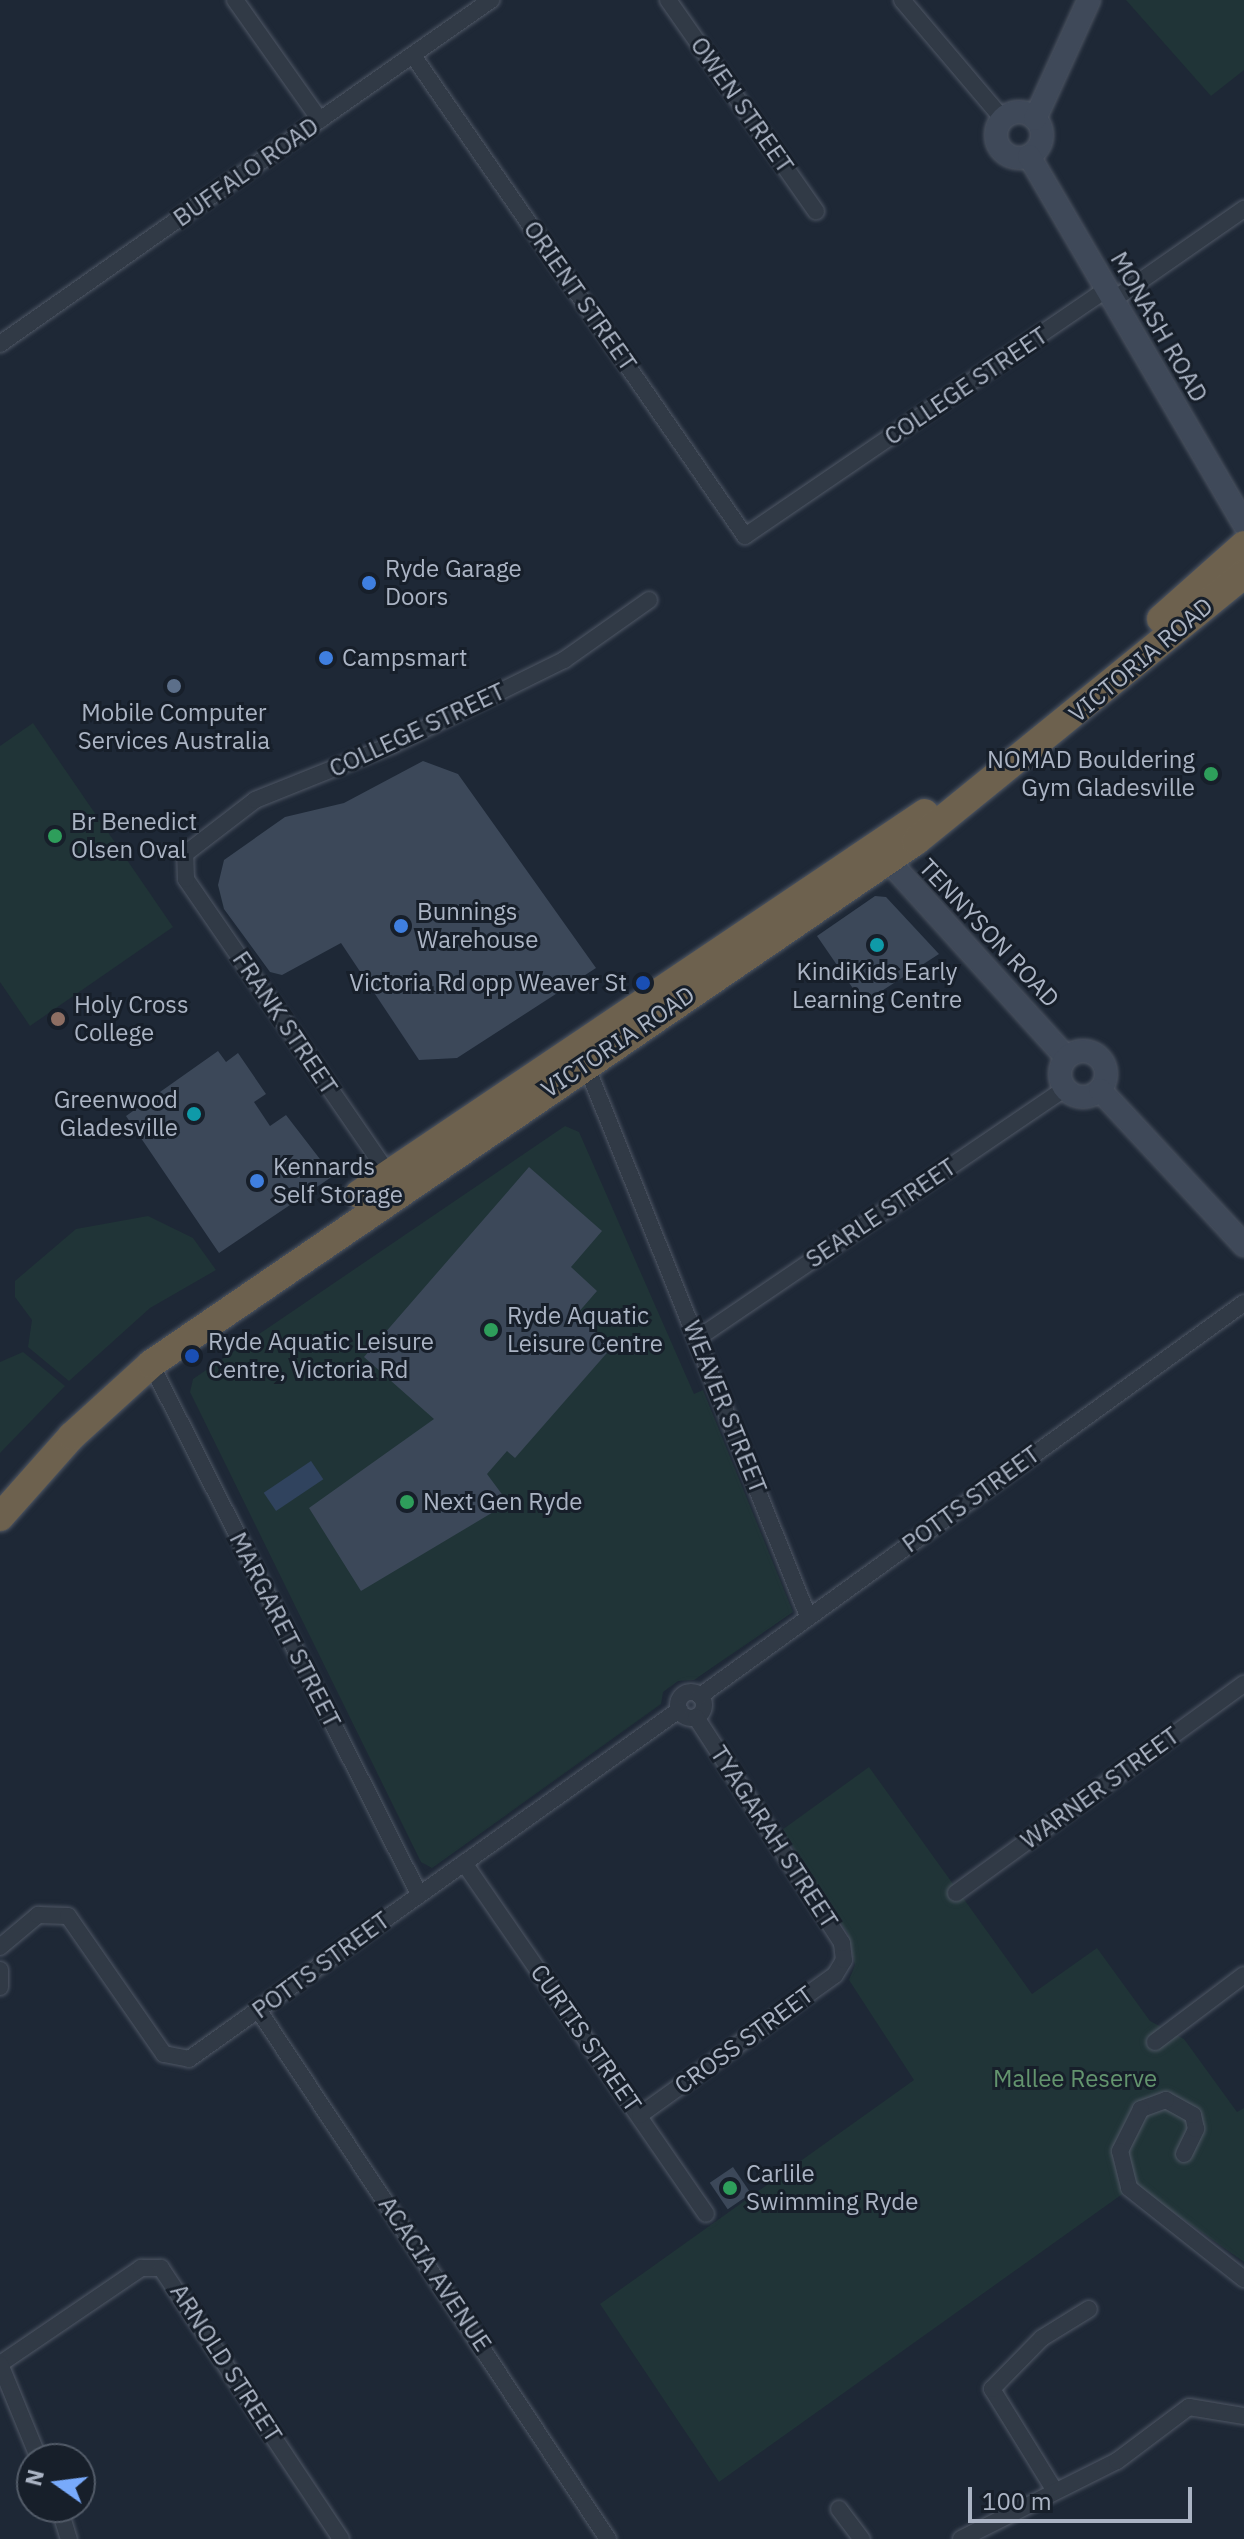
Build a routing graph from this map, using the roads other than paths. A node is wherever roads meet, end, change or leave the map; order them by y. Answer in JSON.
{"nodes":[{"id":1,"x":235,"y":0,"type":"edge"},
{"id":2,"x":668,"y":0,"type":"edge"},
{"id":3,"x":902,"y":0,"type":"edge"},
{"id":4,"x":1089,"y":0,"type":"edge"},
{"id":5,"x":484,"y":2,"type":"edge"},
{"id":6,"x":414,"y":57,"type":"junction"},
{"id":7,"x":1003,"y":119,"type":"junction"},
{"id":8,"x":1035,"y":119,"type":"junction"},
{"id":9,"x":320,"y":120,"type":"junction"},
{"id":10,"x":1029,"y":156,"type":"junction"},
{"id":11,"x":1244,"y":209,"type":"edge"},
{"id":12,"x":816,"y":211,"type":"dead end"},
{"id":13,"x":1110,"y":295,"type":"junction"},
{"id":14,"x":0,"y":344,"type":"edge"},
{"id":15,"x":1244,"y":524,"type":"edge"},
{"id":16,"x":745,"y":536,"type":"joint"},
{"id":17,"x":1244,"y":545,"type":"edge"},
{"id":18,"x":1244,"y":574,"type":"edge"},
{"id":19,"x":649,"y":600,"type":"dead end"},
{"id":20,"x":880,"y":852,"type":"junction"},
{"id":21,"x":185,"y":854,"type":"joint"},
{"id":22,"x":1066,"y":1057,"type":"junction"},
{"id":23,"x":586,"y":1065,"type":"junction"},
{"id":24,"x":1065,"y":1089,"type":"junction"},
{"id":25,"x":1100,"y":1090,"type":"junction"},
{"id":26,"x":393,"y":1180,"type":"junction"},
{"id":27,"x":1244,"y":1245,"type":"edge"},
{"id":28,"x":1244,"y":1303,"type":"edge"},
{"id":29,"x":698,"y":1338,"type":"junction"},
{"id":30,"x":151,"y":1364,"type":"junction"},
{"id":31,"x":0,"y":1489,"type":"edge"},
{"id":32,"x":0,"y":1517,"type":"edge"},
{"id":33,"x":808,"y":1616,"type":"junction"},
{"id":34,"x":1244,"y":1684,"type":"edge"},
{"id":35,"x":700,"y":1696,"type":"junction"},
{"id":36,"x":679,"y":1710,"type":"junction"},
{"id":37,"x":696,"y":1717,"type":"junction"},
{"id":38,"x":464,"y":1863,"type":"junction"},
{"id":39,"x":956,"y":1893,"type":"dead end"},
{"id":40,"x":419,"y":1894,"type":"junction"},
{"id":41,"x":0,"y":1947,"type":"edge"},
{"id":42,"x":844,"y":1960,"type":"joint"},
{"id":43,"x":0,"y":1970,"type":"edge"},
{"id":44,"x":1244,"y":1975,"type":"edge"},
{"id":45,"x":0,"y":1987,"type":"edge"},
{"id":46,"x":259,"y":2011,"type":"junction"},
{"id":47,"x":1155,"y":2042,"type":"dead end"},
{"id":48,"x":640,"y":2115,"type":"junction"},
{"id":49,"x":1184,"y":2154,"type":"dead end"},
{"id":50,"x":706,"y":2214,"type":"dead end"},
{"id":51,"x":1244,"y":2279,"type":"edge"},
{"id":52,"x":1089,"y":2309,"type":"dead end"},
{"id":53,"x":0,"y":2364,"type":"edge"},
{"id":54,"x":1244,"y":2416,"type":"edge"},
{"id":55,"x":32,"y":2443,"type":"edge"},
{"id":56,"x":1055,"y":2491,"type":"junction"},
{"id":57,"x":839,"y":2509,"type":"dead end"},
{"id":58,"x":341,"y":2539,"type":"edge"},
{"id":59,"x":608,"y":2539,"type":"edge"},
{"id":60,"x":862,"y":2539,"type":"edge"},
{"id":61,"x":961,"y":2539,"type":"edge"}],
"edges":[{"from":1,"to":9,"type":"street"},
{"from":2,"to":12,"type":"street","name":"OWEN STREET"},
{"from":3,"to":7,"type":"street"},
{"from":4,"to":8,"type":"main road"},
{"from":5,"to":6,"type":"street","name":"BUFFALO ROAD"},
{"from":6,"to":9,"type":"street","name":"BUFFALO ROAD"},
{"from":6,"to":16,"type":"street","name":"ORIENT STREET"},
{"from":7,"to":8,"type":"main road"},
{"from":7,"to":10,"type":"main road"},
{"from":8,"to":10,"type":"main road"},
{"from":9,"to":14,"type":"street","name":"BUFFALO ROAD"},
{"from":10,"to":13,"type":"main road","name":"MONASH ROAD"},
{"from":11,"to":13,"type":"street","name":"COLLEGE STREET"},
{"from":13,"to":15,"type":"main road","name":"MONASH ROAD"},
{"from":13,"to":16,"type":"street","name":"COLLEGE STREET"},
{"from":17,"to":20,"type":"highway","name":"VICTORIA ROAD"},
{"from":18,"to":20,"type":"highway","name":"VICTORIA ROAD"},
{"from":19,"to":21,"type":"street","name":"COLLEGE STREET"},
{"from":20,"to":22,"type":"main road","name":"TENNYSON ROAD"},
{"from":20,"to":23,"type":"highway","name":"VICTORIA ROAD"},
{"from":20,"to":26,"type":"highway","name":"VICTORIA ROAD"},
{"from":21,"to":26,"type":"street","name":"FRANK STREET"},
{"from":22,"to":24,"type":"main road"},
{"from":22,"to":25,"type":"main road"},
{"from":23,"to":26,"type":"highway","name":"VICTORIA ROAD"},
{"from":23,"to":29,"type":"street","name":"WEAVER STREET"},
{"from":24,"to":25,"type":"main road"},
{"from":24,"to":29,"type":"street","name":"SEARLE STREET"},
{"from":25,"to":27,"type":"main road"},
{"from":26,"to":30,"type":"highway","name":"VICTORIA ROAD"},
{"from":26,"to":31,"type":"highway","name":"VICTORIA ROAD"},
{"from":28,"to":33,"type":"street","name":"POTTS STREET"},
{"from":29,"to":33,"type":"street","name":"WEAVER STREET"},
{"from":30,"to":32,"type":"highway","name":"VICTORIA ROAD"},
{"from":30,"to":40,"type":"street","name":"MARGARET STREET"},
{"from":33,"to":35,"type":"street","name":"POTTS STREET"},
{"from":34,"to":39,"type":"street","name":"WARNER STREET"},
{"from":35,"to":36,"type":"street","name":"POTTS STREET"},
{"from":35,"to":37,"type":"street"},
{"from":36,"to":37,"type":"street"},
{"from":36,"to":38,"type":"street","name":"POTTS STREET"},
{"from":37,"to":42,"type":"street","name":"TYAGARAH STREET"},
{"from":38,"to":40,"type":"street","name":"POTTS STREET"},
{"from":38,"to":48,"type":"street","name":"CURTIS STREET"},
{"from":40,"to":46,"type":"street","name":"POTTS STREET"},
{"from":41,"to":46,"type":"street","name":"POTTS STREET"},
{"from":42,"to":48,"type":"street","name":"CROSS STREET"},
{"from":43,"to":45,"type":"street"},
{"from":44,"to":47,"type":"street"},
{"from":46,"to":59,"type":"street","name":"ACACIA AVENUE"},
{"from":48,"to":50,"type":"street","name":"CURTIS STREET"},
{"from":49,"to":51,"type":"street"},
{"from":52,"to":56,"type":"street"},
{"from":53,"to":55,"type":"street"},
{"from":53,"to":58,"type":"street","name":"ARNOLD STREET"},
{"from":54,"to":56,"type":"street"},
{"from":56,"to":61,"type":"street"},
{"from":57,"to":60,"type":"street"}]}
